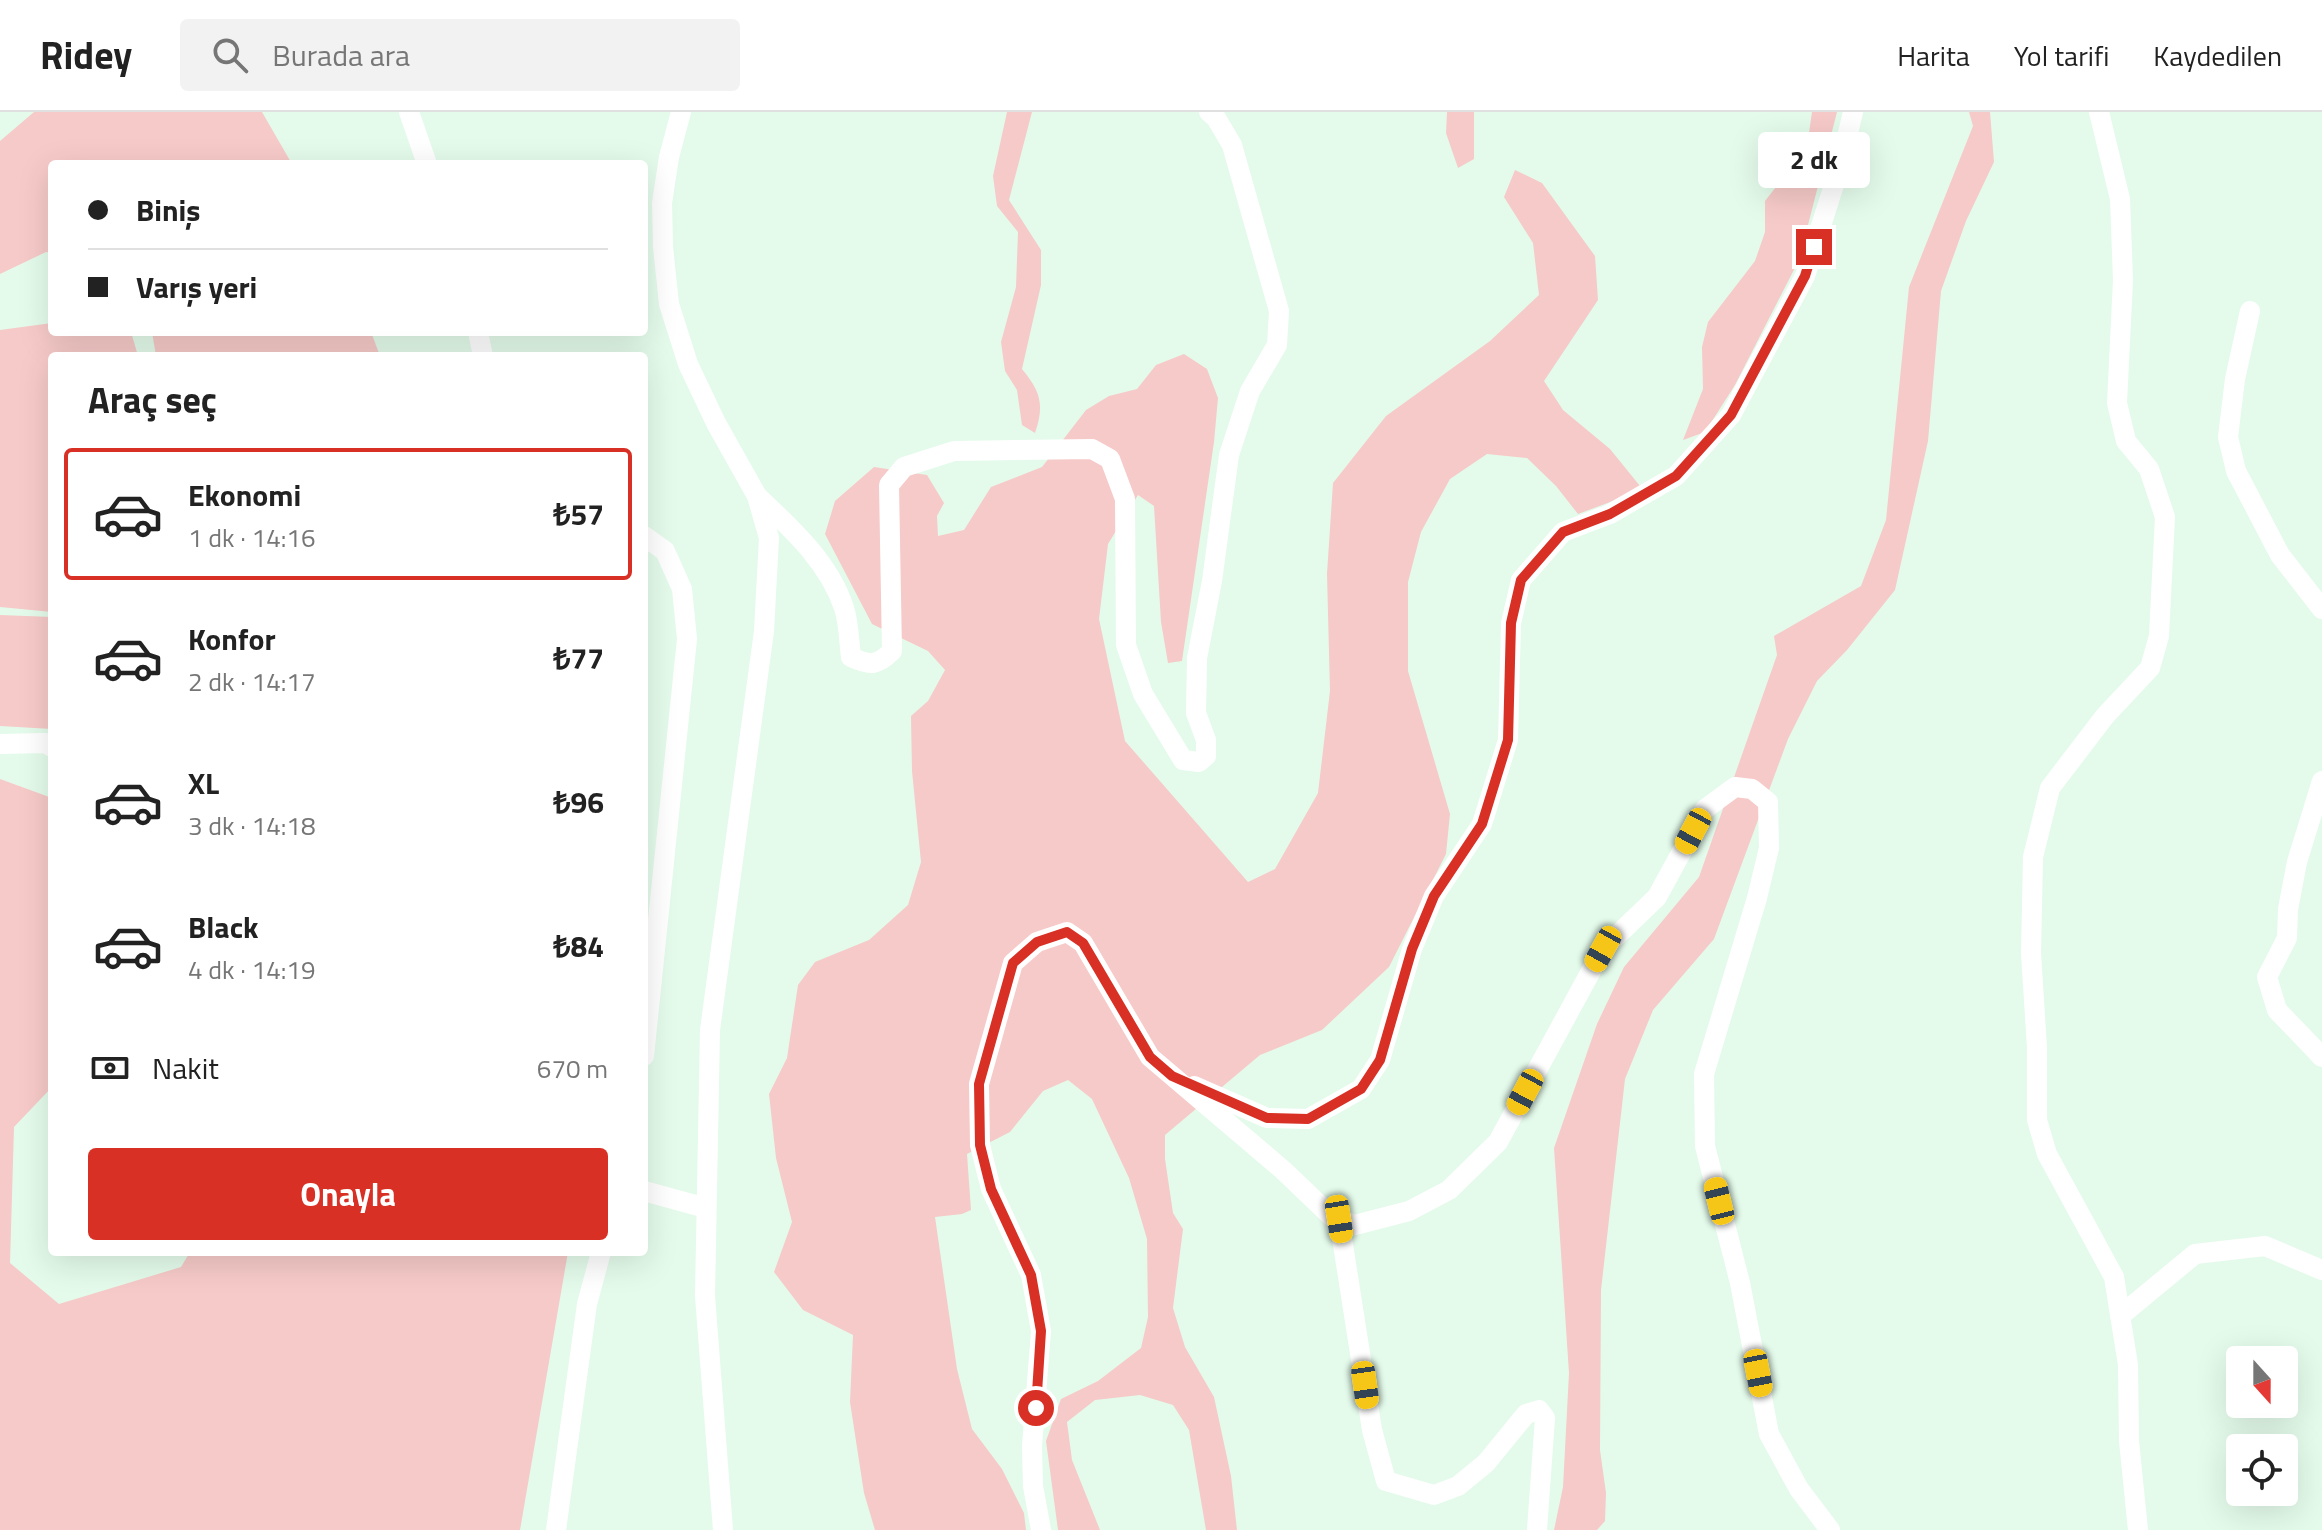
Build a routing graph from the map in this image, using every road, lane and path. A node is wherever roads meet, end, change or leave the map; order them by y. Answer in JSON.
{"nodes":[{"id":1,"x":409,"y":112,"type":"edge"},
{"id":2,"x":681,"y":112,"type":"edge"},
{"id":3,"x":1209,"y":112,"type":"edge"},
{"id":4,"x":1853,"y":112,"type":"edge"},
{"id":5,"x":2099,"y":112,"type":"edge"},
{"id":6,"x":426,"y":160,"type":"edge"},
{"id":7,"x":2250,"y":311,"type":"dead end"},
{"id":8,"x":757,"y":496,"type":"junction"},
{"id":9,"x":648,"y":539,"type":"edge"},
{"id":10,"x":2322,"y":609,"type":"edge"},
{"id":11,"x":0,"y":744,"type":"edge"},
{"id":12,"x":48,"y":745,"type":"edge"},
{"id":13,"x":2322,"y":781,"type":"edge"},
{"id":14,"x":648,"y":1017,"type":"edge"},
{"id":15,"x":2322,"y":1057,"type":"edge"},
{"id":16,"x":1172,"y":1076,"type":"junction"},
{"id":17,"x":648,"y":1192,"type":"edge"},
{"id":18,"x":706,"y":1208,"type":"junction"},
{"id":19,"x":1339,"y":1219,"type":"junction"},
{"id":20,"x":600,"y":1256,"type":"edge"},
{"id":21,"x":2322,"y":1270,"type":"edge"},
{"id":22,"x":2120,"y":1316,"type":"junction"},
{"id":23,"x":556,"y":1530,"type":"edge"},
{"id":24,"x":723,"y":1530,"type":"edge"},
{"id":25,"x":1041,"y":1530,"type":"edge"},
{"id":26,"x":1537,"y":1530,"type":"edge"},
{"id":27,"x":1830,"y":1530,"type":"edge"},
{"id":28,"x":2138,"y":1530,"type":"edge"}],
"edges":[{"from":1,"to":6,"type":"street"},
{"from":2,"to":8,"type":"street"},
{"from":3,"to":8,"type":"street"},
{"from":4,"to":16,"type":"street"},
{"from":5,"to":22,"type":"street"},
{"from":7,"to":10,"type":"street"},
{"from":8,"to":18,"type":"street"},
{"from":9,"to":14,"type":"street"},
{"from":11,"to":12,"type":"street"},
{"from":13,"to":15,"type":"street"},
{"from":16,"to":19,"type":"street"},
{"from":16,"to":25,"type":"street"},
{"from":17,"to":18,"type":"street"},
{"from":18,"to":24,"type":"street"},
{"from":19,"to":26,"type":"street"},
{"from":19,"to":27,"type":"street"},
{"from":20,"to":23,"type":"street"},
{"from":21,"to":22,"type":"street"},
{"from":22,"to":28,"type":"street"}]}
